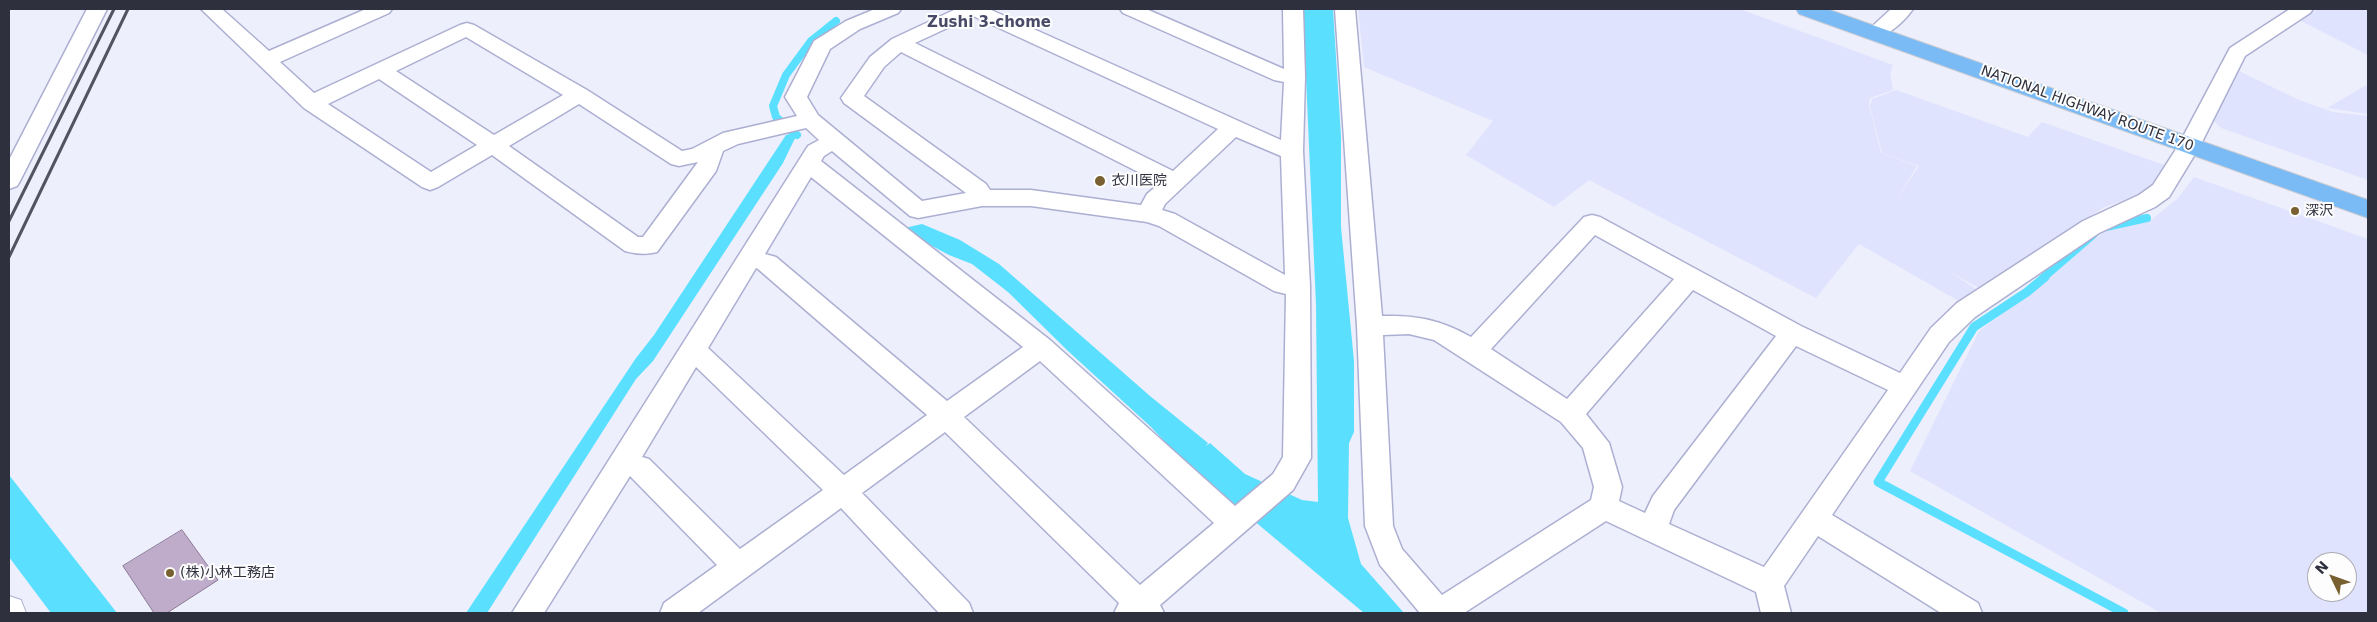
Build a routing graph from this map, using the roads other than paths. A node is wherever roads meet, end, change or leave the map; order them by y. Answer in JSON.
{"nodes":[{"id":1,"x":96,"y":9,"type":"edge"},
{"id":2,"x":211,"y":9,"type":"edge"},
{"id":3,"x":382,"y":9,"type":"edge"},
{"id":4,"x":891,"y":9,"type":"edge"},
{"id":5,"x":972,"y":9,"type":"edge"},
{"id":6,"x":1130,"y":9,"type":"edge"},
{"id":7,"x":1293,"y":9,"type":"edge"},
{"id":8,"x":1345,"y":9,"type":"edge"},
{"id":9,"x":1806,"y":9,"type":"edge"},
{"id":10,"x":1903,"y":9,"type":"edge"},
{"id":11,"x":2302,"y":9,"type":"edge"},
{"id":12,"x":843,"y":10,"type":"edge"},
{"id":13,"x":863,"y":21,"type":"junction"},
{"id":14,"x":1875,"y":33,"type":"junction"},
{"id":15,"x":899,"y":43,"type":"junction"},
{"id":16,"x":267,"y":60,"type":"junction"},
{"id":17,"x":380,"y":71,"type":"junction"},
{"id":18,"x":1295,"y":77,"type":"junction"},
{"id":19,"x":579,"y":95,"type":"junction"},
{"id":20,"x":312,"y":103,"type":"junction"},
{"id":21,"x":807,"y":120,"type":"junction"},
{"id":22,"x":1234,"y":127,"type":"junction"},
{"id":23,"x":834,"y":141,"type":"junction"},
{"id":24,"x":494,"y":145,"type":"junction"},
{"id":25,"x":2189,"y":146,"type":"junction"},
{"id":26,"x":713,"y":147,"type":"junction"},
{"id":27,"x":1292,"y":150,"type":"junction"},
{"id":28,"x":810,"y":164,"type":"junction"},
{"id":29,"x":9,"y":181,"type":"edge"},
{"id":30,"x":1175,"y":181,"type":"junction"},
{"id":31,"x":982,"y":198,"type":"junction"},
{"id":32,"x":2368,"y":209,"type":"edge"},
{"id":33,"x":1149,"y":214,"type":"junction"},
{"id":34,"x":751,"y":258,"type":"junction"},
{"id":35,"x":1690,"y":277,"type":"junction"},
{"id":36,"x":1298,"y":286,"type":"junction"},
{"id":37,"x":1370,"y":326,"type":"junction"},
{"id":38,"x":1792,"y":333,"type":"junction"},
{"id":39,"x":1041,"y":347,"type":"junction"},
{"id":40,"x":1474,"y":351,"type":"junction"},
{"id":41,"x":693,"y":352,"type":"junction"},
{"id":42,"x":1905,"y":387,"type":"junction"},
{"id":43,"x":1570,"y":414,"type":"junction"},
{"id":44,"x":946,"y":416,"type":"junction"},
{"id":45,"x":624,"y":462,"type":"junction"},
{"id":46,"x":842,"y":492,"type":"junction"},
{"id":47,"x":1604,"y":507,"type":"junction"},
{"id":48,"x":1238,"y":519,"type":"junction"},
{"id":49,"x":1814,"y":519,"type":"junction"},
{"id":50,"x":1652,"y":530,"type":"junction"},
{"id":51,"x":738,"y":567,"type":"junction"},
{"id":52,"x":1768,"y":584,"type":"junction"},
{"id":53,"x":1139,"y":610,"type":"edge"},
{"id":54,"x":526,"y":613,"type":"edge"},
{"id":55,"x":675,"y":613,"type":"edge"},
{"id":56,"x":958,"y":613,"type":"edge"},
{"id":57,"x":1439,"y":613,"type":"edge"},
{"id":58,"x":1776,"y":613,"type":"edge"},
{"id":59,"x":1967,"y":613,"type":"edge"}],
"edges":[{"from":1,"to":29,"type":"street"},
{"from":2,"to":16,"type":"street"},
{"from":3,"to":16,"type":"street"},
{"from":4,"to":13,"type":"street"},
{"from":5,"to":15,"type":"street"},
{"from":5,"to":22,"type":"street"},
{"from":6,"to":18,"type":"street"},
{"from":7,"to":18,"type":"street"},
{"from":8,"to":37,"type":"street"},
{"from":9,"to":14,"type":"highway","name":"NATIONAL HIGHWAY ROUTE 170"},
{"from":10,"to":14,"type":"street"},
{"from":11,"to":25,"type":"street"},
{"from":12,"to":13,"type":"street"},
{"from":13,"to":21,"type":"street"},
{"from":14,"to":25,"type":"highway","name":"NATIONAL HIGHWAY ROUTE 170"},
{"from":15,"to":30,"type":"street"},
{"from":15,"to":31,"type":"street"},
{"from":16,"to":20,"type":"street"},
{"from":17,"to":19,"type":"street"},
{"from":17,"to":20,"type":"street"},
{"from":17,"to":24,"type":"street"},
{"from":18,"to":27,"type":"street"},
{"from":19,"to":24,"type":"street"},
{"from":19,"to":26,"type":"street"},
{"from":20,"to":24,"type":"street"},
{"from":21,"to":23,"type":"street"},
{"from":21,"to":26,"type":"street"},
{"from":22,"to":27,"type":"street"},
{"from":22,"to":30,"type":"street"},
{"from":23,"to":28,"type":"street"},
{"from":23,"to":31,"type":"street"},
{"from":24,"to":26,"type":"street"},
{"from":25,"to":32,"type":"highway","name":"NATIONAL HIGHWAY ROUTE 170"},
{"from":25,"to":42,"type":"street"},
{"from":27,"to":36,"type":"street"},
{"from":28,"to":34,"type":"street"},
{"from":28,"to":39,"type":"street"},
{"from":30,"to":33,"type":"street"},
{"from":31,"to":33,"type":"street"},
{"from":33,"to":36,"type":"street"},
{"from":34,"to":41,"type":"street"},
{"from":34,"to":44,"type":"street"},
{"from":35,"to":38,"type":"street"},
{"from":35,"to":40,"type":"street"},
{"from":35,"to":43,"type":"street"},
{"from":36,"to":48,"type":"street"},
{"from":37,"to":40,"type":"street"},
{"from":37,"to":57,"type":"street"},
{"from":38,"to":42,"type":"street"},
{"from":38,"to":50,"type":"street"},
{"from":39,"to":44,"type":"street"},
{"from":39,"to":48,"type":"street"},
{"from":40,"to":43,"type":"street"},
{"from":41,"to":45,"type":"street"},
{"from":41,"to":46,"type":"street"},
{"from":42,"to":49,"type":"street"},
{"from":43,"to":47,"type":"street"},
{"from":44,"to":46,"type":"street"},
{"from":44,"to":53,"type":"street"},
{"from":45,"to":51,"type":"street"},
{"from":45,"to":54,"type":"street"},
{"from":46,"to":51,"type":"street"},
{"from":46,"to":56,"type":"street"},
{"from":47,"to":50,"type":"street"},
{"from":47,"to":57,"type":"street"},
{"from":48,"to":53,"type":"street"},
{"from":49,"to":52,"type":"street"},
{"from":49,"to":59,"type":"street"},
{"from":50,"to":52,"type":"street"},
{"from":51,"to":55,"type":"street"},
{"from":52,"to":58,"type":"street"}]}
